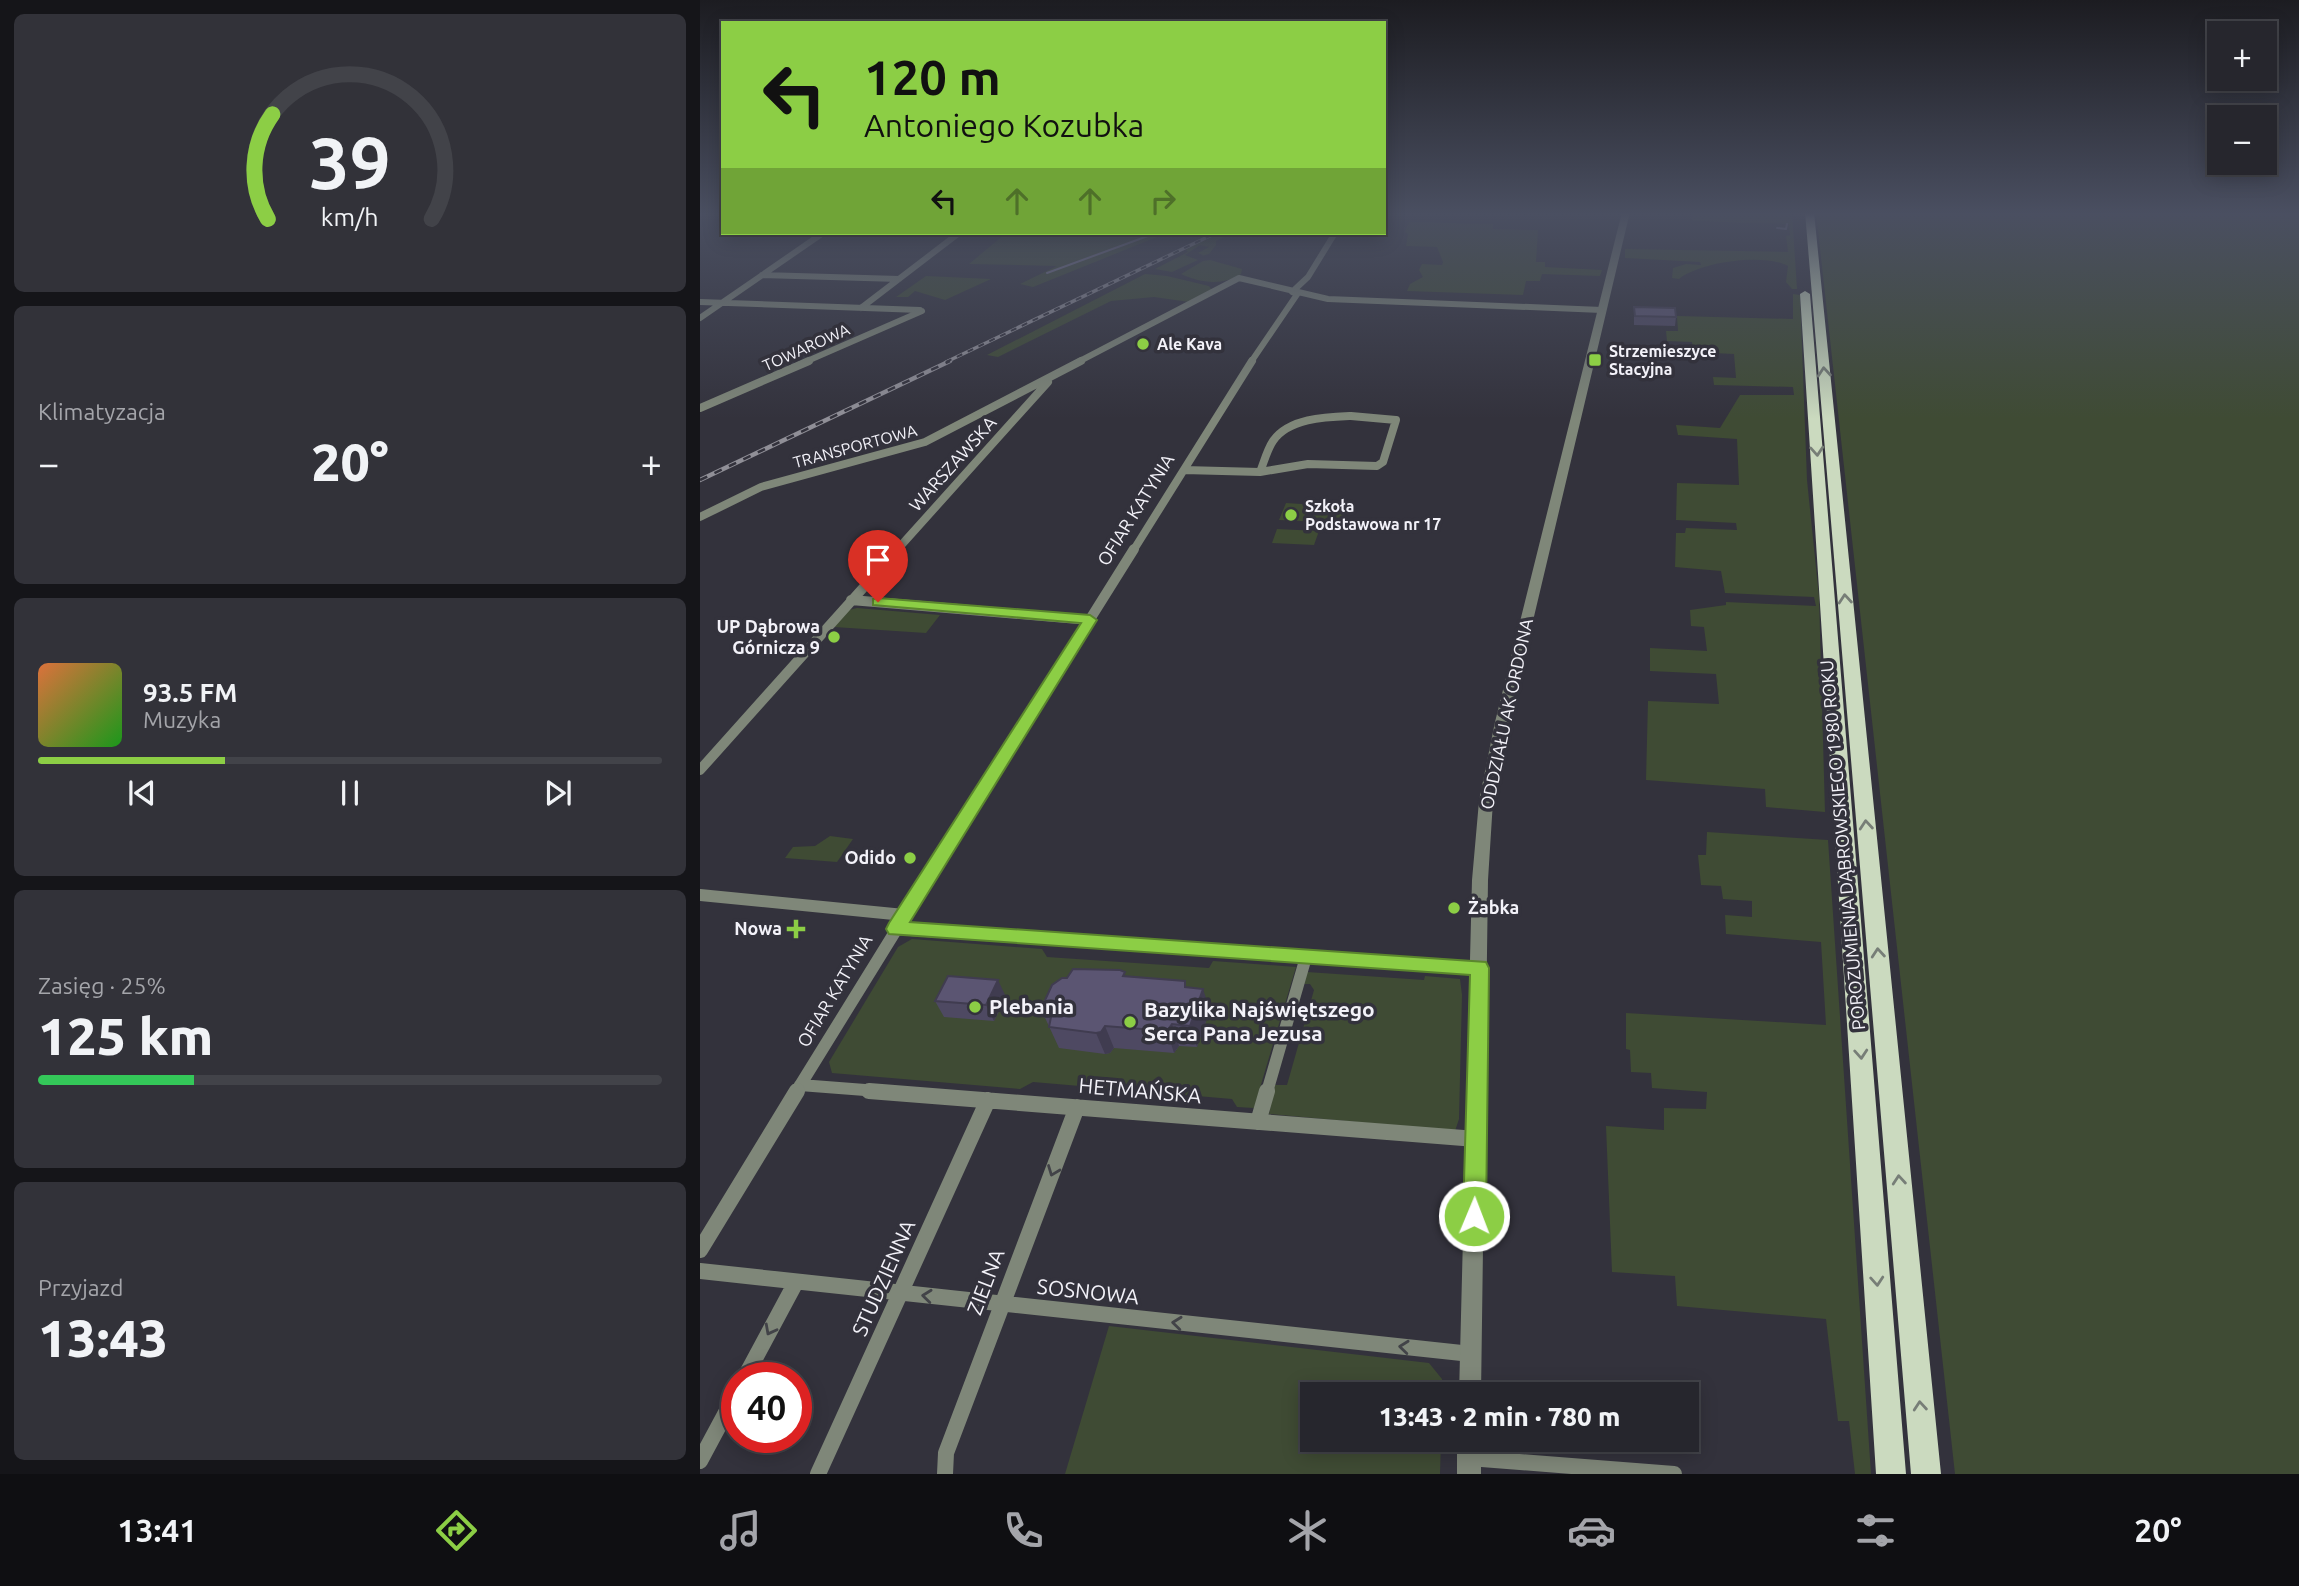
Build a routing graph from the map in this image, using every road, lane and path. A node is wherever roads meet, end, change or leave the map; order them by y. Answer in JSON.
{"nodes":[{"id":1,"x":754,"y":281,"type":"edge"},
{"id":2,"x":897,"y":281,"type":"edge"},
{"id":3,"x":1234,"y":281,"type":"edge"},
{"id":4,"x":1249,"y":281,"type":"edge"},
{"id":5,"x":1305,"y":281,"type":"edge"},
{"id":6,"x":1609,"y":281,"type":"edge"},
{"id":7,"x":1803,"y":281,"type":"edge"},
{"id":8,"x":1815,"y":281,"type":"edge"},
{"id":9,"x":1295,"y":293,"type":"junction"},
{"id":10,"x":700,"y":302,"type":"edge"},
{"id":11,"x":723,"y":302,"type":"junction"},
{"id":12,"x":861,"y":308,"type":"junction"},
{"id":13,"x":1602,"y":310,"type":"junction"},
{"id":14,"x":700,"y":318,"type":"edge"},
{"id":15,"x":1052,"y":377,"type":"junction"},
{"id":16,"x":1016,"y":396,"type":"junction"},
{"id":17,"x":1034,"y":398,"type":"junction"},
{"id":18,"x":700,"y":408,"type":"edge"},
{"id":19,"x":1184,"y":470,"type":"junction"},
{"id":20,"x":1260,"y":473,"type":"junction"},
{"id":21,"x":700,"y":517,"type":"edge"},
{"id":22,"x":851,"y":600,"type":"junction"},
{"id":23,"x":1090,"y":620,"type":"junction"},
{"id":24,"x":700,"y":770,"type":"edge"},
{"id":25,"x":700,"y":895,"type":"edge"},
{"id":26,"x":904,"y":915,"type":"junction"},
{"id":27,"x":896,"y":929,"type":"junction"},
{"id":28,"x":1306,"y":957,"type":"junction"},
{"id":29,"x":1479,"y":968,"type":"junction"},
{"id":30,"x":800,"y":1085,"type":"junction"},
{"id":31,"x":988,"y":1100,"type":"junction"},
{"id":32,"x":1077,"y":1107,"type":"junction"},
{"id":33,"x":1258,"y":1122,"type":"junction"},
{"id":34,"x":1476,"y":1139,"type":"junction"},
{"id":35,"x":700,"y":1250,"type":"edge"},
{"id":36,"x":700,"y":1271,"type":"edge"},
{"id":37,"x":796,"y":1282,"type":"junction"},
{"id":38,"x":900,"y":1293,"type":"junction"},
{"id":39,"x":1002,"y":1304,"type":"junction"},
{"id":40,"x":1471,"y":1354,"type":"junction"},
{"id":41,"x":753,"y":1362,"type":"edge"},
{"id":42,"x":1470,"y":1382,"type":"edge"},
{"id":43,"x":721,"y":1422,"type":"edge"},
{"id":44,"x":1469,"y":1457,"type":"edge"},
{"id":45,"x":700,"y":1461,"type":"edge"},
{"id":46,"x":818,"y":1474,"type":"edge"},
{"id":47,"x":945,"y":1474,"type":"edge"},
{"id":48,"x":1674,"y":1474,"type":"edge"},
{"id":49,"x":1891,"y":1474,"type":"edge"},
{"id":50,"x":1926,"y":1474,"type":"edge"}],
"edges":[{"from":1,"to":11,"type":"street"},
{"from":2,"to":12,"type":"street"},
{"from":3,"to":15,"type":"street","name":"WARSZAWSKA"},
{"from":4,"to":9,"type":"street","name":"WARSZAWSKA"},
{"from":5,"to":9,"type":"street","name":"OFIAR KATYNIA"},
{"from":6,"to":13,"type":"street","name":"ODDZIAŁU AK ORDONA"},
{"from":7,"to":49,"type":"main road","name":"POROZUMIENIA DĄBROWSKIEGO 1980 ROKU","one_way":true},
{"from":50,"to":8,"type":"main road","name":"POROZUMIENIA DĄBROWSKIEGO 1980 ROKU","one_way":true},
{"from":9,"to":13,"type":"street"},
{"from":9,"to":19,"type":"street","name":"OFIAR KATYNIA"},
{"from":10,"to":11,"type":"street"},
{"from":11,"to":12,"type":"street"},
{"from":11,"to":14,"type":"street"},
{"from":12,"to":18,"type":"street","name":"TOWAROWA"},
{"from":13,"to":29,"type":"street","name":"ODDZIAŁU AK ORDONA"},
{"from":15,"to":16,"type":"street","name":"TRANSPORTOWA"},
{"from":15,"to":17,"type":"street","name":"WARSZAWSKA"},
{"from":16,"to":17,"type":"street"},
{"from":16,"to":21,"type":"street","name":"TRANSPORTOWA"},
{"from":17,"to":22,"type":"street","name":"WARSZAWSKA"},
{"from":19,"to":20,"type":"street"},
{"from":19,"to":23,"type":"street","name":"OFIAR KATYNIA"},
{"from":20,"to":20,"type":"street"},
{"from":22,"to":23,"type":"street"},
{"from":22,"to":24,"type":"street","name":"WARSZAWSKA"},
{"from":23,"to":26,"type":"street","name":"OFIAR KATYNIA"},
{"from":25,"to":26,"type":"street"},
{"from":26,"to":27,"type":"street","name":"OFIAR KATYNIA"},
{"from":27,"to":28,"type":"street"},
{"from":27,"to":30,"type":"street","name":"OFIAR KATYNIA"},
{"from":28,"to":29,"type":"street"},
{"from":28,"to":33,"type":"street"},
{"from":29,"to":34,"type":"street","name":"ODDZIAŁU AK ORDONA"},
{"from":30,"to":31,"type":"street","name":"HETMAŃSKA"},
{"from":30,"to":35,"type":"street","name":"OFIAR KATYNIA"},
{"from":31,"to":32,"type":"street","name":"HETMAŃSKA"},
{"from":31,"to":38,"type":"street","name":"STUDZIENNA"},
{"from":32,"to":33,"type":"street","name":"HETMAŃSKA"},
{"from":32,"to":39,"type":"street","name":"ZIELNA","one_way":true},
{"from":33,"to":34,"type":"street","name":"HETMAŃSKA"},
{"from":34,"to":40,"type":"street","name":"ODDZIAŁU AK ORDONA"},
{"from":36,"to":37,"type":"street","name":"SOSNOWA"},
{"from":37,"to":38,"type":"street","name":"SOSNOWA"},
{"from":37,"to":41,"type":"street","one_way":true},
{"from":39,"to":38,"type":"street","name":"SOSNOWA","one_way":true},
{"from":38,"to":46,"type":"street","name":"STUDZIENNA"},
{"from":40,"to":39,"type":"street","name":"SOSNOWA","one_way":true},
{"from":39,"to":47,"type":"street","name":"ZIELNA"},
{"from":40,"to":42,"type":"street","name":"ODDZIAŁU AK ORDONA"},
{"from":43,"to":45,"type":"street"},
{"from":44,"to":48,"type":"street"}]}
